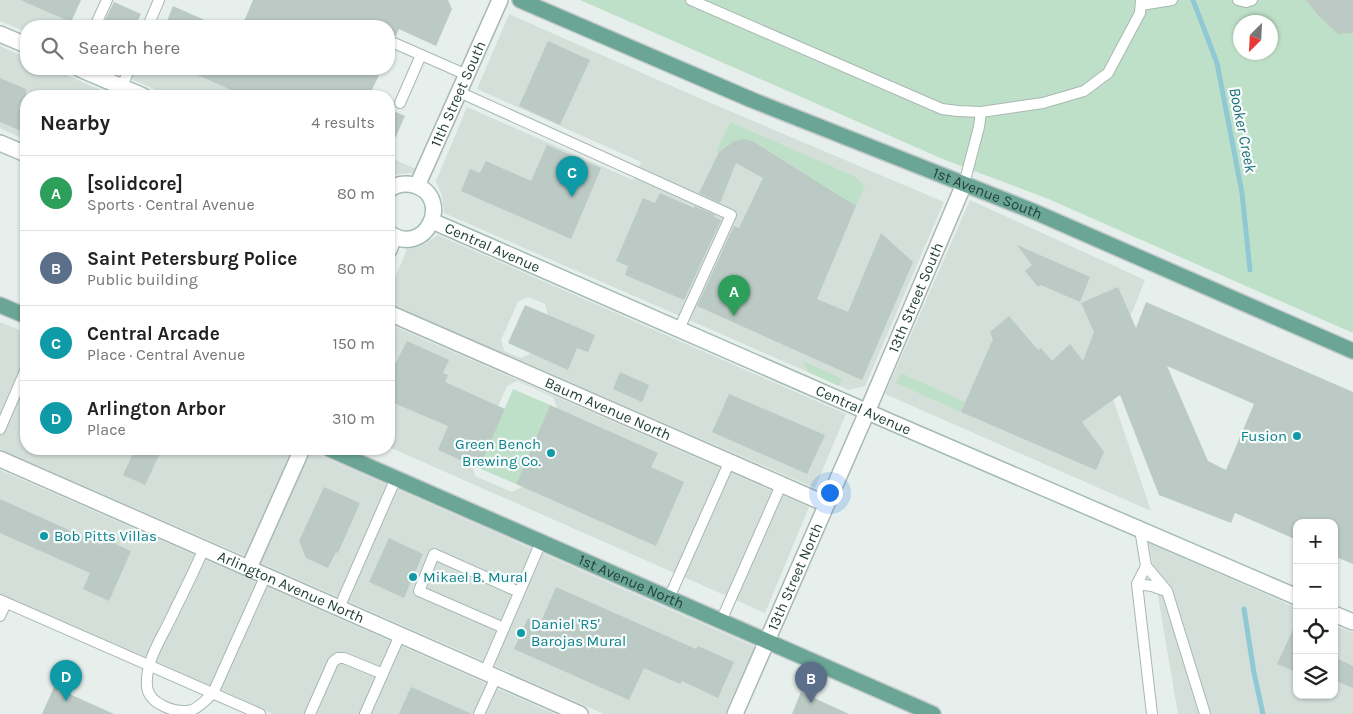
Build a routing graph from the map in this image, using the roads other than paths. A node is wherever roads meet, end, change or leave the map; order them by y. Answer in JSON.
{"nodes":[{"id":1,"x":107,"y":0,"type":"edge"},
{"id":2,"x":159,"y":0,"type":"edge"},
{"id":3,"x":500,"y":0,"type":"edge"},
{"id":4,"x":520,"y":0,"type":"edge"},
{"id":5,"x":691,"y":0,"type":"edge"},
{"id":6,"x":1171,"y":0,"type":"edge"},
{"id":7,"x":1238,"y":0,"type":"edge"},
{"id":8,"x":1252,"y":0,"type":"edge"},
{"id":9,"x":1141,"y":3,"type":"edge"},
{"id":10,"x":98,"y":20,"type":"edge"},
{"id":11,"x":151,"y":20,"type":"edge"},
{"id":12,"x":0,"y":34,"type":"edge"},
{"id":13,"x":20,"y":42,"type":"edge"},
{"id":14,"x":395,"y":43,"type":"edge"},
{"id":15,"x":421,"y":55,"type":"junction"},
{"id":16,"x":467,"y":74,"type":"junction"},
{"id":17,"x":94,"y":75,"type":"edge"},
{"id":18,"x":127,"y":75,"type":"edge"},
{"id":19,"x":122,"y":87,"type":"junction"},
{"id":20,"x":129,"y":90,"type":"edge"},
{"id":21,"x":459,"y":92,"type":"junction"},
{"id":22,"x":400,"y":103,"type":"dead end"},
{"id":23,"x":981,"y":112,"type":"junction"},
{"id":24,"x":0,"y":143,"type":"edge"},
{"id":25,"x":20,"y":151,"type":"edge"},
{"id":26,"x":964,"y":184,"type":"junction"},
{"id":27,"x":417,"y":186,"type":"junction"},
{"id":28,"x":395,"y":187,"type":"edge"},
{"id":29,"x":432,"y":221,"type":"junction"},
{"id":30,"x":395,"y":240,"type":"edge"},
{"id":31,"x":0,"y":305,"type":"edge"},
{"id":32,"x":20,"y":313,"type":"edge"},
{"id":33,"x":395,"y":316,"type":"edge"},
{"id":34,"x":679,"y":329,"type":"junction"},
{"id":35,"x":1353,"y":351,"type":"edge"},
{"id":36,"x":20,"y":383,"type":"edge"},
{"id":37,"x":867,"y":412,"type":"junction"},
{"id":38,"x":0,"y":429,"type":"edge"},
{"id":39,"x":299,"y":455,"type":"edge"},
{"id":40,"x":342,"y":455,"type":"edge"},
{"id":41,"x":0,"y":459,"type":"edge"},
{"id":42,"x":729,"y":463,"type":"junction"},
{"id":43,"x":396,"y":478,"type":"junction"},
{"id":44,"x":781,"y":485,"type":"junction"},
{"id":45,"x":826,"y":504,"type":"junction"},
{"id":46,"x":1140,"y":529,"type":"junction"},
{"id":47,"x":541,"y":542,"type":"junction"},
{"id":48,"x":204,"y":548,"type":"junction"},
{"id":49,"x":1146,"y":566,"type":"junction"},
{"id":50,"x":249,"y":568,"type":"junction"},
{"id":51,"x":266,"y":575,"type":"junction"},
{"id":52,"x":1136,"y":584,"type":"junction"},
{"id":53,"x":1167,"y":591,"type":"junction"},
{"id":54,"x":519,"y":592,"type":"junction"},
{"id":55,"x":1293,"y":596,"type":"edge"},
{"id":56,"x":668,"y":598,"type":"junction"},
{"id":57,"x":3,"y":601,"type":"edge"},
{"id":58,"x":339,"y":608,"type":"junction"},
{"id":59,"x":0,"y":616,"type":"edge"},
{"id":60,"x":1338,"y":616,"type":"edge"},
{"id":61,"x":721,"y":621,"type":"junction"},
{"id":62,"x":1353,"y":622,"type":"edge"},
{"id":63,"x":504,"y":628,"type":"junction"},
{"id":64,"x":400,"y":635,"type":"junction"},
{"id":65,"x":767,"y":641,"type":"junction"},
{"id":66,"x":149,"y":664,"type":"junction"},
{"id":67,"x":383,"y":674,"type":"junction"},
{"id":68,"x":490,"y":674,"type":"junction"},
{"id":69,"x":213,"y":693,"type":"junction"},
{"id":70,"x":565,"y":711,"type":"edge"},
{"id":71,"x":260,"y":714,"type":"edge"},
{"id":72,"x":310,"y":714,"type":"edge"},
{"id":73,"x":365,"y":714,"type":"edge"},
{"id":74,"x":479,"y":714,"type":"edge"},
{"id":75,"x":580,"y":714,"type":"edge"},
{"id":76,"x":735,"y":714,"type":"edge"},
{"id":77,"x":933,"y":714,"type":"edge"},
{"id":78,"x":1152,"y":714,"type":"edge"},
{"id":79,"x":1204,"y":714,"type":"edge"}],
"edges":[{"from":1,"to":10,"type":"lane"},
{"from":2,"to":11,"type":"lane"},
{"from":3,"to":16,"type":"street","name":"11th Street South"},
{"from":4,"to":26,"type":"main road","name":"1st Avenue South"},
{"from":5,"to":23,"type":"lane"},
{"from":6,"to":9,"type":"lane"},
{"from":7,"to":8,"type":"lane"},
{"from":9,"to":23,"type":"lane"},
{"from":12,"to":13,"type":"street"},
{"from":14,"to":15,"type":"lane"},
{"from":15,"to":16,"type":"lane"},
{"from":15,"to":22,"type":"lane"},
{"from":16,"to":21,"type":"street","name":"11th Street South"},
{"from":17,"to":19,"type":"street"},
{"from":18,"to":19,"type":"lane"},
{"from":19,"to":20,"type":"street"},
{"from":21,"to":27,"type":"street","name":"11th Street South"},
{"from":21,"to":34,"type":"lane"},
{"from":23,"to":26,"type":"lane"},
{"from":24,"to":25,"type":"street"},
{"from":26,"to":35,"type":"main road","name":"1st Avenue South"},
{"from":26,"to":37,"type":"street","name":"13th Street South"},
{"from":27,"to":28,"type":"street"},
{"from":27,"to":29,"type":"street"},
{"from":29,"to":30,"type":"street"},
{"from":29,"to":34,"type":"street","name":"Central Avenue"},
{"from":31,"to":32,"type":"main road"},
{"from":33,"to":42,"type":"street","name":"Baum Avenue North"},
{"from":34,"to":37,"type":"street","name":"Central Avenue"},
{"from":36,"to":38,"type":"lane"},
{"from":37,"to":45,"type":"street","name":"13th Street North"},
{"from":37,"to":46,"type":"street","name":"Central Avenue"},
{"from":39,"to":50,"type":"street"},
{"from":40,"to":43,"type":"main road","name":"1st Avenue North"},
{"from":41,"to":48,"type":"street","name":"Arlington Avenue North"},
{"from":42,"to":44,"type":"street","name":"Baum Avenue North"},
{"from":42,"to":56,"type":"lane"},
{"from":43,"to":47,"type":"main road","name":"1st Avenue North"},
{"from":43,"to":58,"type":"lane"},
{"from":44,"to":45,"type":"street","name":"Baum Avenue North"},
{"from":44,"to":61,"type":"lane"},
{"from":45,"to":65,"type":"street","name":"13th Street North"},
{"from":46,"to":49,"type":"lane"},
{"from":46,"to":55,"type":"street","name":"Central Avenue"},
{"from":47,"to":54,"type":"lane"},
{"from":47,"to":56,"type":"main road","name":"1st Avenue North"},
{"from":48,"to":50,"type":"street","name":"Arlington Avenue North"},
{"from":48,"to":66,"type":"lane"},
{"from":49,"to":52,"type":"lane"},
{"from":49,"to":53,"type":"lane"},
{"from":50,"to":51,"type":"street","name":"Arlington Avenue North"},
{"from":51,"to":58,"type":"street","name":"Arlington Avenue North"},
{"from":51,"to":69,"type":"lane"},
{"from":52,"to":53,"type":"lane"},
{"from":52,"to":78,"type":"lane"},
{"from":53,"to":79,"type":"lane"},
{"from":54,"to":63,"type":"lane"},
{"from":54,"to":63,"type":"lane"},
{"from":56,"to":61,"type":"main road","name":"1st Avenue North"},
{"from":57,"to":59,"type":"lane"},
{"from":57,"to":66,"type":"lane"},
{"from":58,"to":64,"type":"street","name":"Arlington Avenue North"},
{"from":60,"to":62,"type":"street"},
{"from":61,"to":65,"type":"main road","name":"1st Avenue North"},
{"from":63,"to":68,"type":"lane"},
{"from":64,"to":67,"type":"lane"},
{"from":64,"to":68,"type":"street","name":"Arlington Avenue North"},
{"from":65,"to":76,"type":"street","name":"13th Street North"},
{"from":65,"to":77,"type":"main road","name":"1st Avenue North"},
{"from":66,"to":69,"type":"lane"},
{"from":66,"to":69,"type":"lane"},
{"from":67,"to":72,"type":"lane"},
{"from":67,"to":73,"type":"lane"},
{"from":68,"to":70,"type":"street","name":"Arlington Avenue North"},
{"from":68,"to":74,"type":"lane"},
{"from":69,"to":71,"type":"lane"},
{"from":70,"to":75,"type":"street","name":"Arlington Avenue North"}]}
